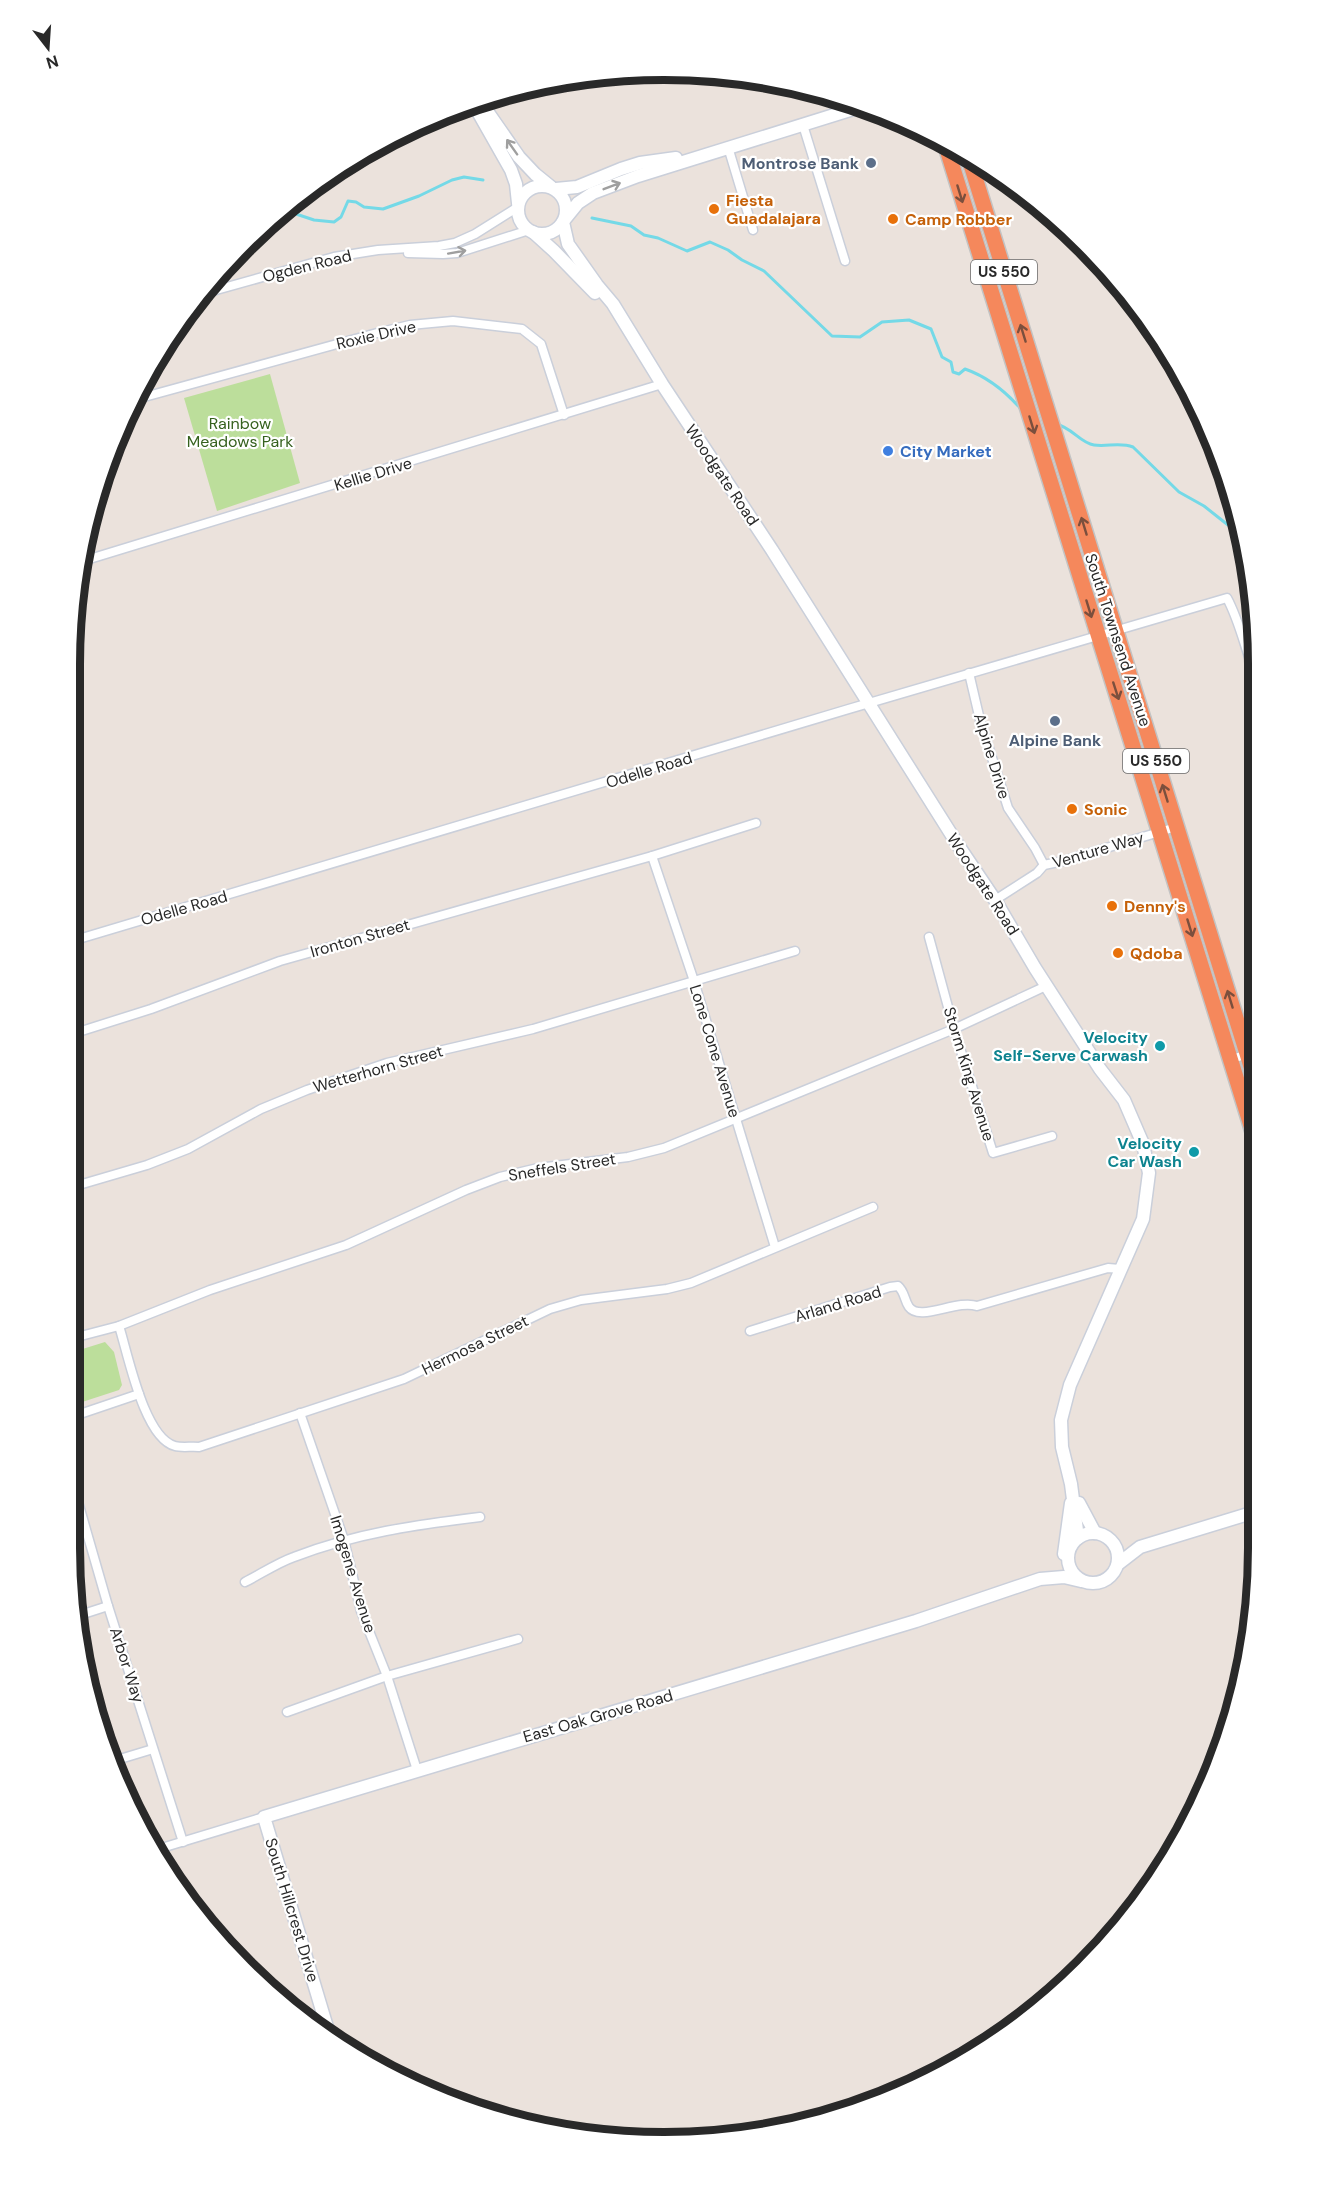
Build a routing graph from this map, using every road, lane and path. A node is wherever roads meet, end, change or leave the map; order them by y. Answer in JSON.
{"nodes":[{"id":1,"x":485,"y":108,"type":"edge"},
{"id":2,"x":850,"y":110,"type":"edge"},
{"id":3,"x":477,"y":111,"type":"edge"},
{"id":4,"x":803,"y":124,"type":"junction"},
{"id":5,"x":728,"y":147,"type":"junction"},
{"id":6,"x":948,"y":154,"type":"edge"},
{"id":7,"x":972,"y":168,"type":"edge"},
{"id":8,"x":554,"y":188,"type":"junction"},
{"id":9,"x":518,"y":205,"type":"junction"},
{"id":10,"x":564,"y":220,"type":"junction"},
{"id":11,"x":753,"y":230,"type":"dead end"},
{"id":12,"x":531,"y":231,"type":"junction"},
{"id":13,"x":378,"y":250,"type":"junction"},
{"id":14,"x":845,"y":261,"type":"dead end"},
{"id":15,"x":215,"y":290,"type":"edge"},
{"id":16,"x":625,"y":324,"type":"junction"},
{"id":17,"x":662,"y":384,"type":"junction"},
{"id":18,"x":144,"y":397,"type":"edge"},
{"id":19,"x":564,"y":415,"type":"junction"},
{"id":20,"x":90,"y":559,"type":"edge"},
{"id":21,"x":1116,"y":631,"type":"junction"},
{"id":22,"x":1098,"y":636,"type":"junction"},
{"id":23,"x":1248,"y":655,"type":"edge"},
{"id":24,"x":969,"y":673,"type":"junction"},
{"id":25,"x":869,"y":702,"type":"junction"},
{"id":26,"x":756,"y":823,"type":"dead end"},
{"id":27,"x":1176,"y":827,"type":"junction"},
{"id":28,"x":1160,"y":832,"type":"junction"},
{"id":29,"x":652,"y":856,"type":"junction"},
{"id":30,"x":1044,"y":865,"type":"junction"},
{"id":31,"x":995,"y":900,"type":"junction"},
{"id":32,"x":929,"y":937,"type":"dead end"},
{"id":33,"x":80,"y":939,"type":"edge"},
{"id":34,"x":795,"y":951,"type":"dead end"},
{"id":35,"x":694,"y":981,"type":"junction"},
{"id":36,"x":1046,"y":986,"type":"junction"},
{"id":37,"x":954,"y":1029,"type":"junction"},
{"id":38,"x":80,"y":1031,"type":"edge"},
{"id":39,"x":1248,"y":1040,"type":"edge"},
{"id":40,"x":1248,"y":1053,"type":"edge"},
{"id":41,"x":1230,"y":1060,"type":"junction"},
{"id":42,"x":1248,"y":1117,"type":"edge"},
{"id":43,"x":736,"y":1118,"type":"junction"},
{"id":44,"x":1052,"y":1136,"type":"dead end"},
{"id":45,"x":80,"y":1185,"type":"edge"},
{"id":46,"x":873,"y":1207,"type":"dead end"},
{"id":47,"x":776,"y":1247,"type":"junction"},
{"id":48,"x":1120,"y":1269,"type":"junction"},
{"id":49,"x":119,"y":1326,"type":"junction"},
{"id":50,"x":750,"y":1331,"type":"dead end"},
{"id":51,"x":80,"y":1336,"type":"edge"},
{"id":52,"x":139,"y":1394,"type":"junction"},
{"id":53,"x":300,"y":1413,"type":"junction"},
{"id":54,"x":80,"y":1414,"type":"edge"},
{"id":55,"x":1071,"y":1484,"type":"junction"},
{"id":56,"x":1072,"y":1499,"type":"junction"},
{"id":57,"x":80,"y":1512,"type":"edge"},
{"id":58,"x":1248,"y":1514,"type":"edge"},
{"id":59,"x":480,"y":1517,"type":"dead end"},
{"id":60,"x":1095,"y":1533,"type":"junction"},
{"id":61,"x":1078,"y":1538,"type":"junction"},
{"id":62,"x":344,"y":1540,"type":"junction"},
{"id":63,"x":1113,"y":1542,"type":"junction"},
{"id":64,"x":1140,"y":1547,"type":"junction"},
{"id":65,"x":1064,"y":1562,"type":"junction"},
{"id":66,"x":1118,"y":1564,"type":"junction"},
{"id":67,"x":1040,"y":1579,"type":"junction"},
{"id":68,"x":1081,"y":1581,"type":"junction"},
{"id":69,"x":245,"y":1582,"type":"dead end"},
{"id":70,"x":108,"y":1606,"type":"junction"},
{"id":71,"x":84,"y":1614,"type":"edge"},
{"id":72,"x":518,"y":1639,"type":"dead end"},
{"id":73,"x":387,"y":1676,"type":"junction"},
{"id":74,"x":287,"y":1712,"type":"dead end"},
{"id":75,"x":153,"y":1749,"type":"junction"},
{"id":76,"x":120,"y":1759,"type":"edge"},
{"id":77,"x":417,"y":1770,"type":"junction"},
{"id":78,"x":264,"y":1817,"type":"junction"},
{"id":79,"x":183,"y":1842,"type":"junction"},
{"id":80,"x":163,"y":1848,"type":"edge"},
{"id":81,"x":326,"y":2024,"type":"edge"}],
"edges":[{"from":8,"to":1,"type":"street","one_way":true},
{"from":2,"to":4,"type":"street"},
{"from":3,"to":9,"type":"street"},
{"from":4,"to":5,"type":"street"},
{"from":4,"to":14,"type":"street"},
{"from":5,"to":8,"type":"street"},
{"from":10,"to":5,"type":"street","one_way":true},
{"from":5,"to":11,"type":"street"},
{"from":6,"to":22,"type":"highway","name":"South Townsend Avenue","number":"US 550","one_way":true},
{"from":21,"to":7,"type":"highway","name":"South Townsend Avenue","number":"US 550","one_way":true},
{"from":8,"to":9,"type":"street"},
{"from":8,"to":10,"type":"street"},
{"from":9,"to":12,"type":"street"},
{"from":9,"to":13,"type":"street","name":"Ogden Road"},
{"from":10,"to":12,"type":"street"},
{"from":10,"to":16,"type":"street","name":"Woodgate Road"},
{"from":13,"to":12,"type":"street","name":"Ogden Road","one_way":true},
{"from":12,"to":16,"type":"street","name":"Woodgate Road"},
{"from":13,"to":15,"type":"street","name":"Ogden Road"},
{"from":16,"to":17,"type":"street","name":"Woodgate Road"},
{"from":17,"to":19,"type":"street","name":"Kellie Drive"},
{"from":17,"to":25,"type":"street","name":"Woodgate Road"},
{"from":18,"to":19,"type":"street","name":"Roxie Drive"},
{"from":19,"to":20,"type":"street","name":"Kellie Drive"},
{"from":21,"to":22,"type":"street","name":"Odelle Road"},
{"from":21,"to":23,"type":"street","name":"Odelle Road"},
{"from":27,"to":21,"type":"highway","name":"South Townsend Avenue","number":"US 550","one_way":true},
{"from":22,"to":24,"type":"street","name":"Odelle Road"},
{"from":22,"to":28,"type":"highway","name":"South Townsend Avenue","number":"US 550","one_way":true},
{"from":24,"to":25,"type":"street","name":"Odelle Road"},
{"from":24,"to":30,"type":"street","name":"Alpine Drive"},
{"from":25,"to":31,"type":"street","name":"Woodgate Road"},
{"from":25,"to":33,"type":"street","name":"Odelle Road"},
{"from":26,"to":29,"type":"street","name":"Ironton Street"},
{"from":27,"to":28,"type":"street","name":"Venture Way"},
{"from":39,"to":27,"type":"highway","name":"South Townsend Avenue","number":"US 550","one_way":true},
{"from":28,"to":30,"type":"street","name":"Venture Way"},
{"from":28,"to":41,"type":"highway","name":"South Townsend Avenue","number":"US 550","one_way":true},
{"from":29,"to":35,"type":"street","name":"Lone Cone Avenue"},
{"from":29,"to":38,"type":"street","name":"Ironton Street"},
{"from":30,"to":31,"type":"street","name":"Venture Way"},
{"from":31,"to":36,"type":"street","name":"Woodgate Road"},
{"from":32,"to":37,"type":"street","name":"Storm King Avenue"},
{"from":34,"to":35,"type":"street","name":"Wetterhorn Street"},
{"from":35,"to":43,"type":"street","name":"Lone Cone Avenue"},
{"from":35,"to":45,"type":"street","name":"Wetterhorn Street"},
{"from":36,"to":37,"type":"street","name":"Sneffels Street"},
{"from":36,"to":48,"type":"street","name":"Woodgate Road"},
{"from":37,"to":43,"type":"street","name":"Sneffels Street"},
{"from":37,"to":44,"type":"street","name":"Storm King Avenue"},
{"from":40,"to":41,"type":"street"},
{"from":41,"to":42,"type":"highway","name":"South Townsend Avenue","number":"US 550"},
{"from":43,"to":47,"type":"street","name":"Lone Cone Avenue"},
{"from":43,"to":49,"type":"street","name":"Sneffels Street"},
{"from":46,"to":47,"type":"street","name":"Hermosa Street"},
{"from":47,"to":53,"type":"street","name":"Hermosa Street"},
{"from":48,"to":50,"type":"street","name":"Arland Road"},
{"from":48,"to":55,"type":"street","name":"Woodgate Road"},
{"from":49,"to":51,"type":"street","name":"Sneffels Street"},
{"from":49,"to":52,"type":"street"},
{"from":52,"to":53,"type":"street","name":"Hermosa Street"},
{"from":52,"to":54,"type":"street"},
{"from":53,"to":62,"type":"street","name":"Imogene Avenue"},
{"from":55,"to":56,"type":"street","name":"Woodgate Road"},
{"from":55,"to":60,"type":"street","name":"Woodgate Road"},
{"from":56,"to":61,"type":"street","name":"Woodgate Road"},
{"from":56,"to":65,"type":"street","name":"Woodgate Road"},
{"from":57,"to":70,"type":"street","name":"Arbor Way"},
{"from":58,"to":64,"type":"street"},
{"from":59,"to":62,"type":"street"},
{"from":60,"to":61,"type":"street"},
{"from":60,"to":63,"type":"street"},
{"from":61,"to":65,"type":"street"},
{"from":62,"to":69,"type":"street"},
{"from":62,"to":73,"type":"street","name":"Imogene Avenue"},
{"from":63,"to":64,"type":"street"},
{"from":63,"to":66,"type":"street"},
{"from":64,"to":66,"type":"street"},
{"from":65,"to":67,"type":"street","name":"East Oak Grove Road"},
{"from":65,"to":68,"type":"street"},
{"from":66,"to":68,"type":"street"},
{"from":67,"to":68,"type":"street","name":"East Oak Grove Road"},
{"from":67,"to":77,"type":"street","name":"East Oak Grove Road"},
{"from":70,"to":71,"type":"street"},
{"from":70,"to":75,"type":"street","name":"Arbor Way"},
{"from":72,"to":73,"type":"street"},
{"from":73,"to":74,"type":"street"},
{"from":73,"to":77,"type":"street","name":"Imogene Avenue"},
{"from":75,"to":76,"type":"street"},
{"from":75,"to":79,"type":"street","name":"Arbor Way"},
{"from":77,"to":78,"type":"street","name":"East Oak Grove Road"},
{"from":78,"to":79,"type":"street","name":"East Oak Grove Road"},
{"from":78,"to":81,"type":"street","name":"South Hillcrest Drive"},
{"from":79,"to":80,"type":"street","name":"East Oak Grove Road"}]}
